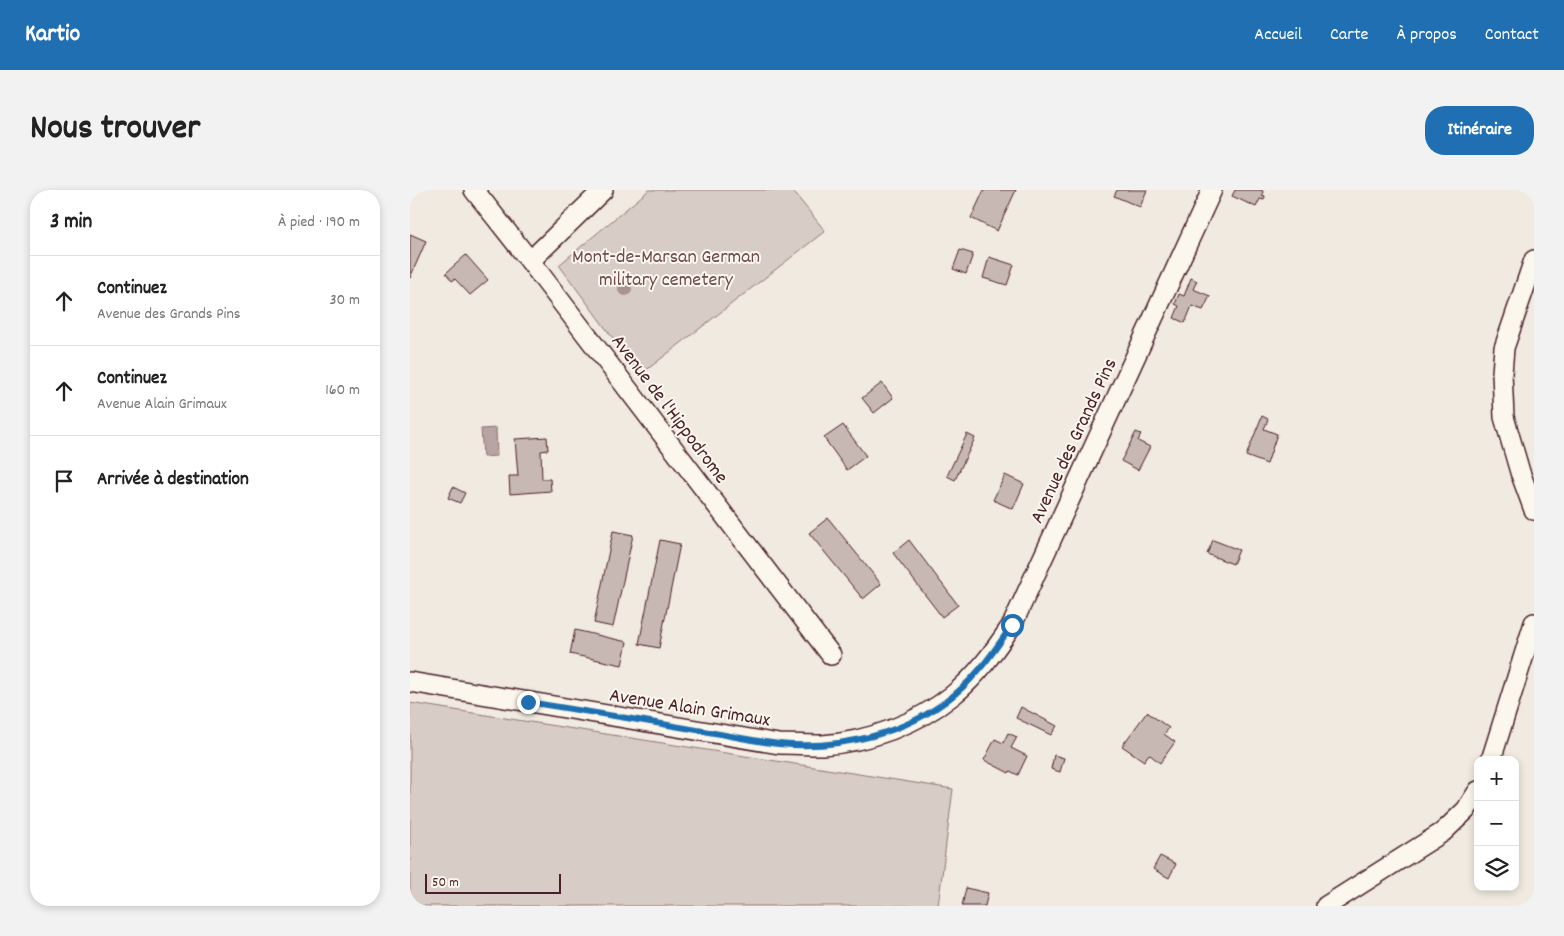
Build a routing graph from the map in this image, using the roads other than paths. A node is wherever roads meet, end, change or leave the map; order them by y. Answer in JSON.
{"nodes":[{"id":1,"x":474,"y":190,"type":"edge"},
{"id":2,"x":603,"y":190,"type":"edge"},
{"id":3,"x":1212,"y":190,"type":"edge"},
{"id":4,"x":1534,"y":260,"type":"edge"},
{"id":5,"x":530,"y":261,"type":"junction"},
{"id":6,"x":1534,"y":510,"type":"edge"},
{"id":7,"x":1534,"y":623,"type":"edge"},
{"id":8,"x":831,"y":655,"type":"dead end"},
{"id":9,"x":410,"y":682,"type":"edge"},
{"id":10,"x":954,"y":695,"type":"joint"},
{"id":11,"x":1492,"y":756,"type":"edge"},
{"id":12,"x":1474,"y":798,"type":"edge"},
{"id":13,"x":1326,"y":906,"type":"edge"}],
"edges":[{"from":1,"to":5,"type":"street","name":"Avenue de l'Hippodrome"},
{"from":2,"to":5,"type":"street"},
{"from":3,"to":10,"type":"street","name":"Avenue des Grands Pins"},
{"from":4,"to":6,"type":"street"},
{"from":5,"to":8,"type":"street","name":"Avenue de l'Hippodrome"},
{"from":7,"to":11,"type":"street"},
{"from":9,"to":10,"type":"street","name":"Avenue Alain Grimaux"},
{"from":12,"to":13,"type":"street"}]}
